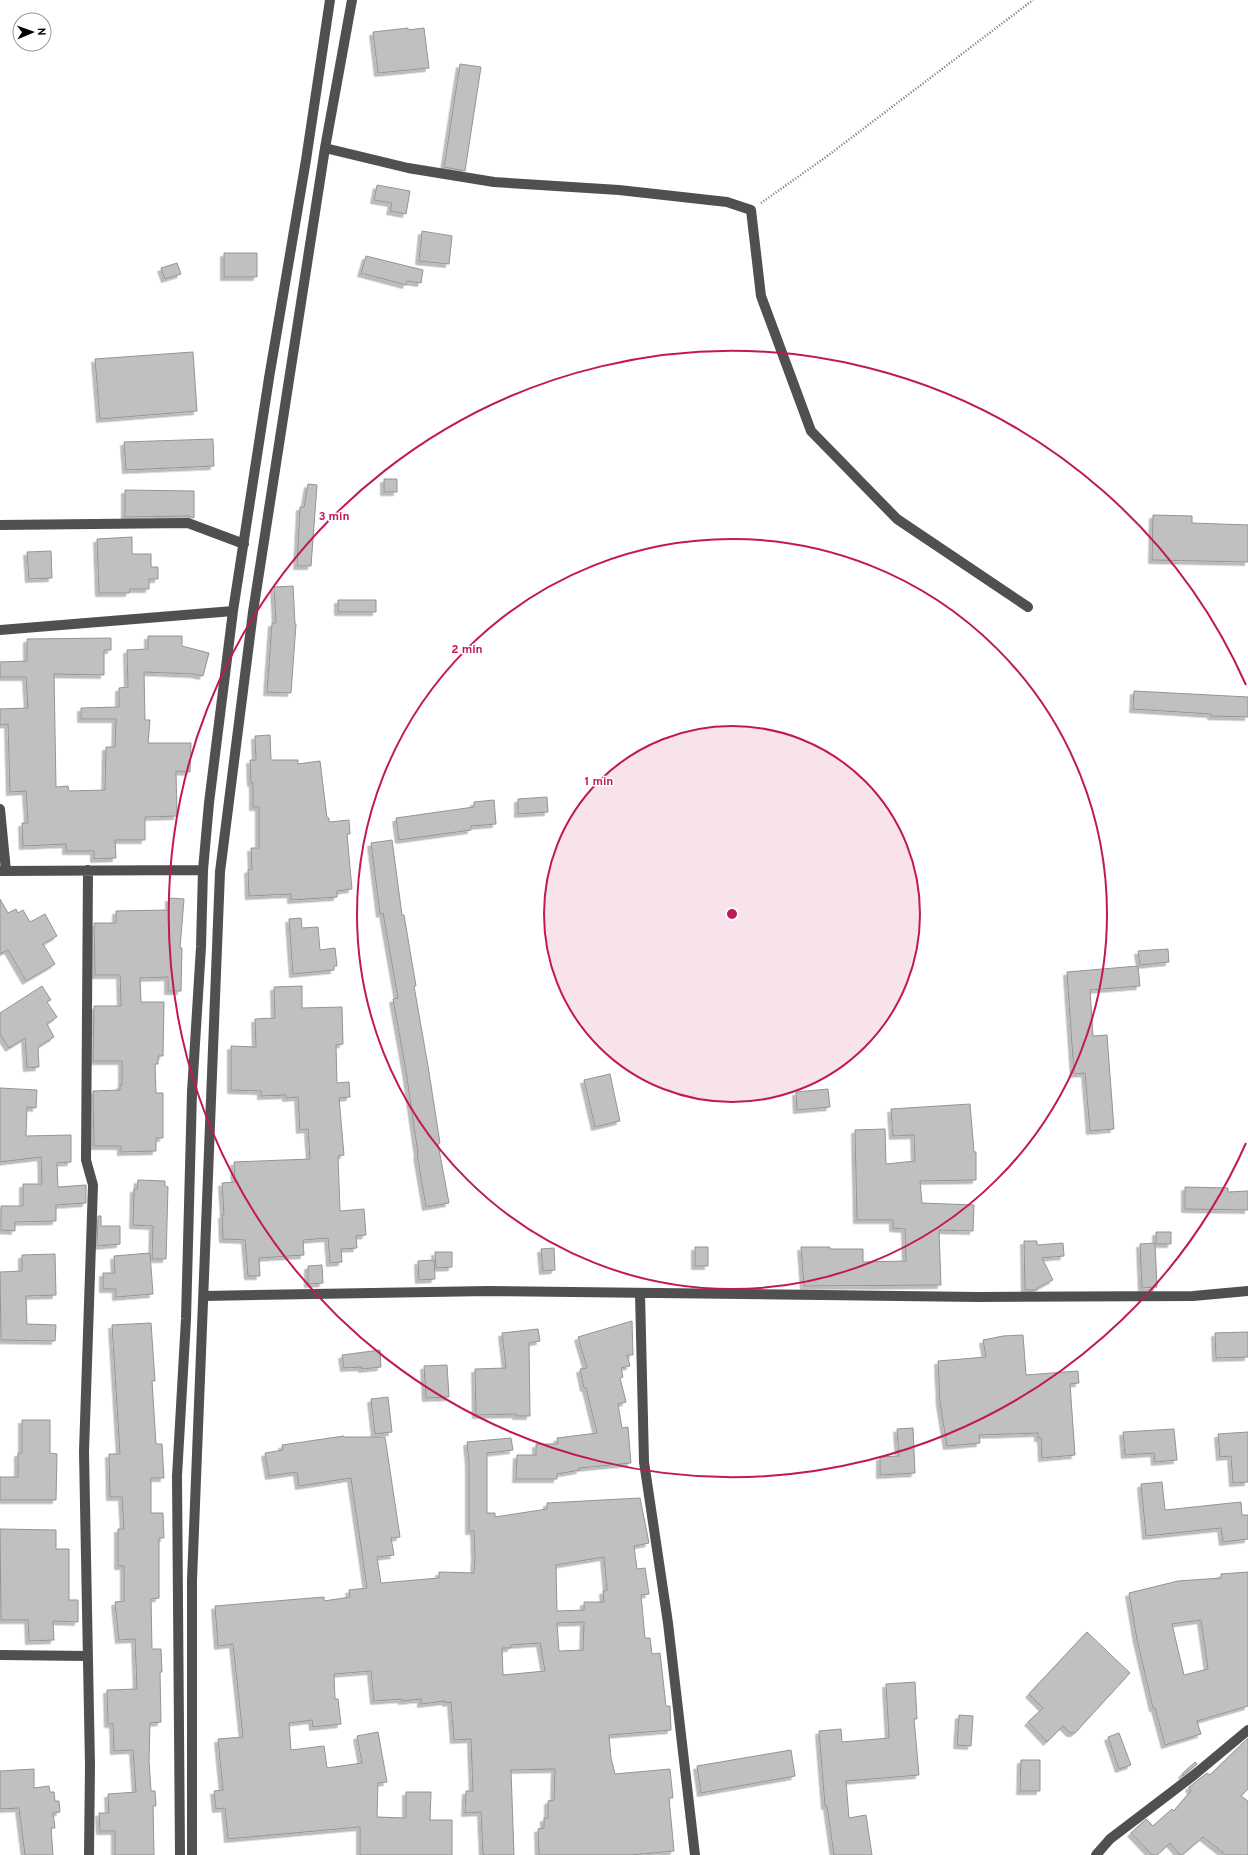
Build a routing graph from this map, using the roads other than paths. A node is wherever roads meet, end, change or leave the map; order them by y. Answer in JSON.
{"nodes":[{"id":1,"x":330,"y":0,"type":"edge"},
{"id":2,"x":352,"y":0,"type":"edge"},
{"id":3,"x":325,"y":148,"type":"junction"},
{"id":4,"x":0,"y":525,"type":"edge"},
{"id":5,"x":244,"y":544,"type":"junction"},
{"id":6,"x":1028,"y":607,"type":"dead end"},
{"id":7,"x":233,"y":611,"type":"junction"},
{"id":8,"x":0,"y":630,"type":"edge"},
{"id":9,"x":0,"y":808,"type":"edge"},
{"id":10,"x":3,"y":870,"type":"edge"},
{"id":11,"x":88,"y":870,"type":"junction"},
{"id":12,"x":203,"y":870,"type":"junction"},
{"id":13,"x":1248,"y":1291,"type":"edge"},
{"id":14,"x":640,"y":1293,"type":"junction"},
{"id":15,"x":204,"y":1296,"type":"junction"},
{"id":16,"x":0,"y":1655,"type":"edge"},
{"id":17,"x":88,"y":1656,"type":"junction"},
{"id":18,"x":1248,"y":1730,"type":"edge"},
{"id":19,"x":89,"y":1855,"type":"edge"},
{"id":20,"x":180,"y":1855,"type":"edge"},
{"id":21,"x":192,"y":1855,"type":"edge"},
{"id":22,"x":695,"y":1855,"type":"edge"},
{"id":23,"x":1096,"y":1855,"type":"edge"}],
"edges":[{"from":1,"to":5,"type":"street"},
{"from":2,"to":3,"type":"street"},
{"from":3,"to":6,"type":"street"},
{"from":3,"to":15,"type":"street"},
{"from":4,"to":5,"type":"street"},
{"from":5,"to":7,"type":"street"},
{"from":7,"to":8,"type":"street"},
{"from":7,"to":12,"type":"street"},
{"from":9,"to":10,"type":"street"},
{"from":10,"to":11,"type":"street"},
{"from":11,"to":12,"type":"street"},
{"from":11,"to":17,"type":"street"},
{"from":12,"to":20,"type":"street"},
{"from":13,"to":14,"type":"street"},
{"from":14,"to":15,"type":"street"},
{"from":14,"to":22,"type":"street"},
{"from":15,"to":21,"type":"street"},
{"from":16,"to":17,"type":"street"},
{"from":17,"to":19,"type":"street"},
{"from":18,"to":23,"type":"street"}]}
